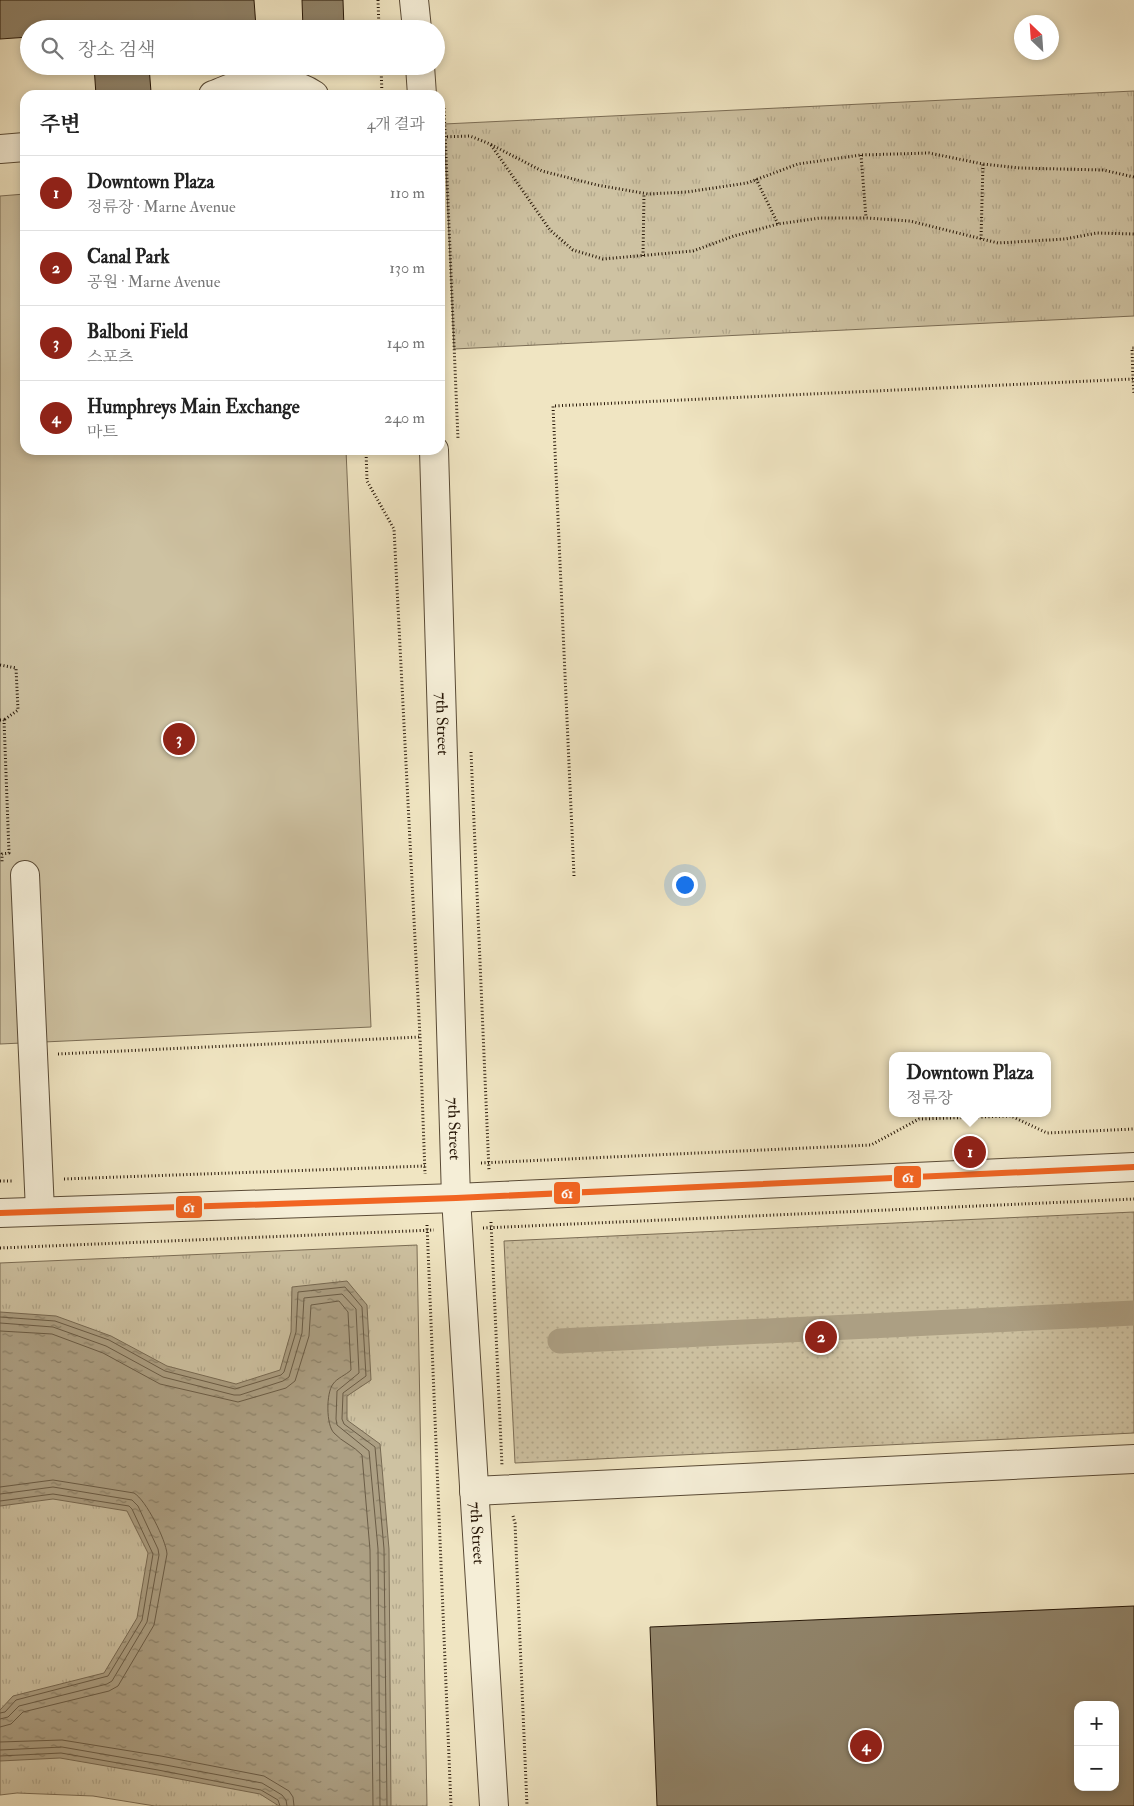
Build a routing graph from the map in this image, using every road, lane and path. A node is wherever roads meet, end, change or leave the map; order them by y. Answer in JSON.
{"nodes":[{"id":1,"x":378,"y":0,"type":"edge"},
{"id":2,"x":414,"y":0,"type":"edge"},
{"id":3,"x":379,"y":20,"type":"edge"},
{"id":4,"x":415,"y":20,"type":"edge"},
{"id":5,"x":381,"y":75,"type":"edge"},
{"id":6,"x":423,"y":75,"type":"edge"},
{"id":7,"x":227,"y":90,"type":"edge"},
{"id":8,"x":304,"y":90,"type":"edge"},
{"id":9,"x":382,"y":90,"type":"edge"},
{"id":10,"x":429,"y":90,"type":"edge"},
{"id":11,"x":445,"y":137,"type":"edge"},
{"id":12,"x":490,"y":144,"type":"junction"},
{"id":13,"x":20,"y":147,"type":"edge"},
{"id":14,"x":0,"y":149,"type":"edge"},
{"id":15,"x":861,"y":154,"type":"junction"},
{"id":16,"x":984,"y":164,"type":"junction"},
{"id":17,"x":1134,"y":177,"type":"edge"},
{"id":18,"x":756,"y":180,"type":"junction"},
{"id":19,"x":644,"y":193,"type":"junction"},
{"id":20,"x":866,"y":218,"type":"junction"},
{"id":21,"x":778,"y":224,"type":"junction"},
{"id":22,"x":1134,"y":234,"type":"edge"},
{"id":23,"x":981,"y":239,"type":"junction"},
{"id":24,"x":643,"y":256,"type":"junction"},
{"id":25,"x":1134,"y":348,"type":"edge"},
{"id":26,"x":445,"y":371,"type":"edge"},
{"id":27,"x":1133,"y":379,"type":"edge"},
{"id":28,"x":1134,"y":394,"type":"edge"},
{"id":29,"x":446,"y":449,"type":"edge"},
{"id":30,"x":366,"y":455,"type":"edge"},
{"id":31,"x":0,"y":665,"type":"edge"},
{"id":32,"x":2,"y":720,"type":"edge"},
{"id":33,"x":471,"y":751,"type":"dead end"},
{"id":34,"x":14,"y":869,"type":"joint"},
{"id":35,"x":574,"y":876,"type":"dead end"},
{"id":36,"x":420,"y":1037,"type":"junction"},
{"id":37,"x":33,"y":1055,"type":"junction"},
{"id":38,"x":980,"y":1117,"type":"edge"},
{"id":39,"x":1013,"y":1117,"type":"edge"},
{"id":40,"x":1134,"y":1129,"type":"edge"},
{"id":41,"x":871,"y":1145,"type":"dead end"},
{"id":42,"x":1134,"y":1167,"type":"edge"},
{"id":43,"x":490,"y":1197,"type":"junction"},
{"id":44,"x":456,"y":1198,"type":"junction"},
{"id":45,"x":426,"y":1199,"type":"junction"},
{"id":46,"x":1134,"y":1199,"type":"edge"},
{"id":47,"x":40,"y":1211,"type":"junction"},
{"id":48,"x":0,"y":1212,"type":"edge"},
{"id":49,"x":491,"y":1227,"type":"junction"},
{"id":50,"x":458,"y":1229,"type":"junction"},
{"id":51,"x":427,"y":1230,"type":"junction"},
{"id":52,"x":0,"y":1248,"type":"edge"},
{"id":53,"x":1134,"y":1459,"type":"edge"},
{"id":54,"x":507,"y":1490,"type":"junction"},
{"id":55,"x":474,"y":1491,"type":"junction"},
{"id":56,"x":451,"y":1806,"type":"edge"},
{"id":57,"x":494,"y":1806,"type":"edge"},
{"id":58,"x":527,"y":1806,"type":"edge"}],
"edges":[{"from":1,"to":3,"type":"path"},
{"from":2,"to":4,"type":"street"},
{"from":5,"to":9,"type":"path"},
{"from":6,"to":10,"type":"street"},
{"from":7,"to":8,"type":"street"},
{"from":11,"to":12,"type":"path"},
{"from":12,"to":19,"type":"path"},
{"from":12,"to":24,"type":"path"},
{"from":13,"to":14,"type":"street"},
{"from":15,"to":16,"type":"path"},
{"from":15,"to":18,"type":"path"},
{"from":15,"to":20,"type":"path"},
{"from":16,"to":17,"type":"path"},
{"from":16,"to":23,"type":"path"},
{"from":18,"to":19,"type":"path"},
{"from":18,"to":21,"type":"path"},
{"from":19,"to":24,"type":"path"},
{"from":20,"to":21,"type":"path"},
{"from":20,"to":23,"type":"path"},
{"from":21,"to":24,"type":"path"},
{"from":22,"to":23,"type":"path"},
{"from":25,"to":27,"type":"path"},
{"from":26,"to":29,"type":"path"},
{"from":27,"to":28,"type":"path"},
{"from":27,"to":35,"type":"path"},
{"from":29,"to":44,"type":"street","name":"7th Street"},
{"from":30,"to":36,"type":"path"},
{"from":31,"to":32,"type":"path"},
{"from":32,"to":34,"type":"path"},
{"from":33,"to":43,"type":"path"},
{"from":34,"to":37,"type":"street"},
{"from":36,"to":37,"type":"path"},
{"from":36,"to":45,"type":"path"},
{"from":37,"to":47,"type":"street"},
{"from":38,"to":41,"type":"path"},
{"from":39,"to":40,"type":"path"},
{"from":42,"to":43,"type":"street"},
{"from":43,"to":44,"type":"street"},
{"from":43,"to":49,"type":"path"},
{"from":44,"to":45,"type":"street"},
{"from":44,"to":50,"type":"street","name":"7th Street"},
{"from":45,"to":47,"type":"street"},
{"from":45,"to":51,"type":"path"},
{"from":46,"to":49,"type":"path"},
{"from":47,"to":48,"type":"street"},
{"from":49,"to":50,"type":"path"},
{"from":49,"to":54,"type":"path"},
{"from":50,"to":51,"type":"path"},
{"from":50,"to":55,"type":"street","name":"7th Street"},
{"from":51,"to":52,"type":"path"},
{"from":51,"to":56,"type":"path"},
{"from":53,"to":54,"type":"street"},
{"from":54,"to":55,"type":"street"},
{"from":54,"to":58,"type":"path"},
{"from":55,"to":57,"type":"street","name":"7th Street"}]}
